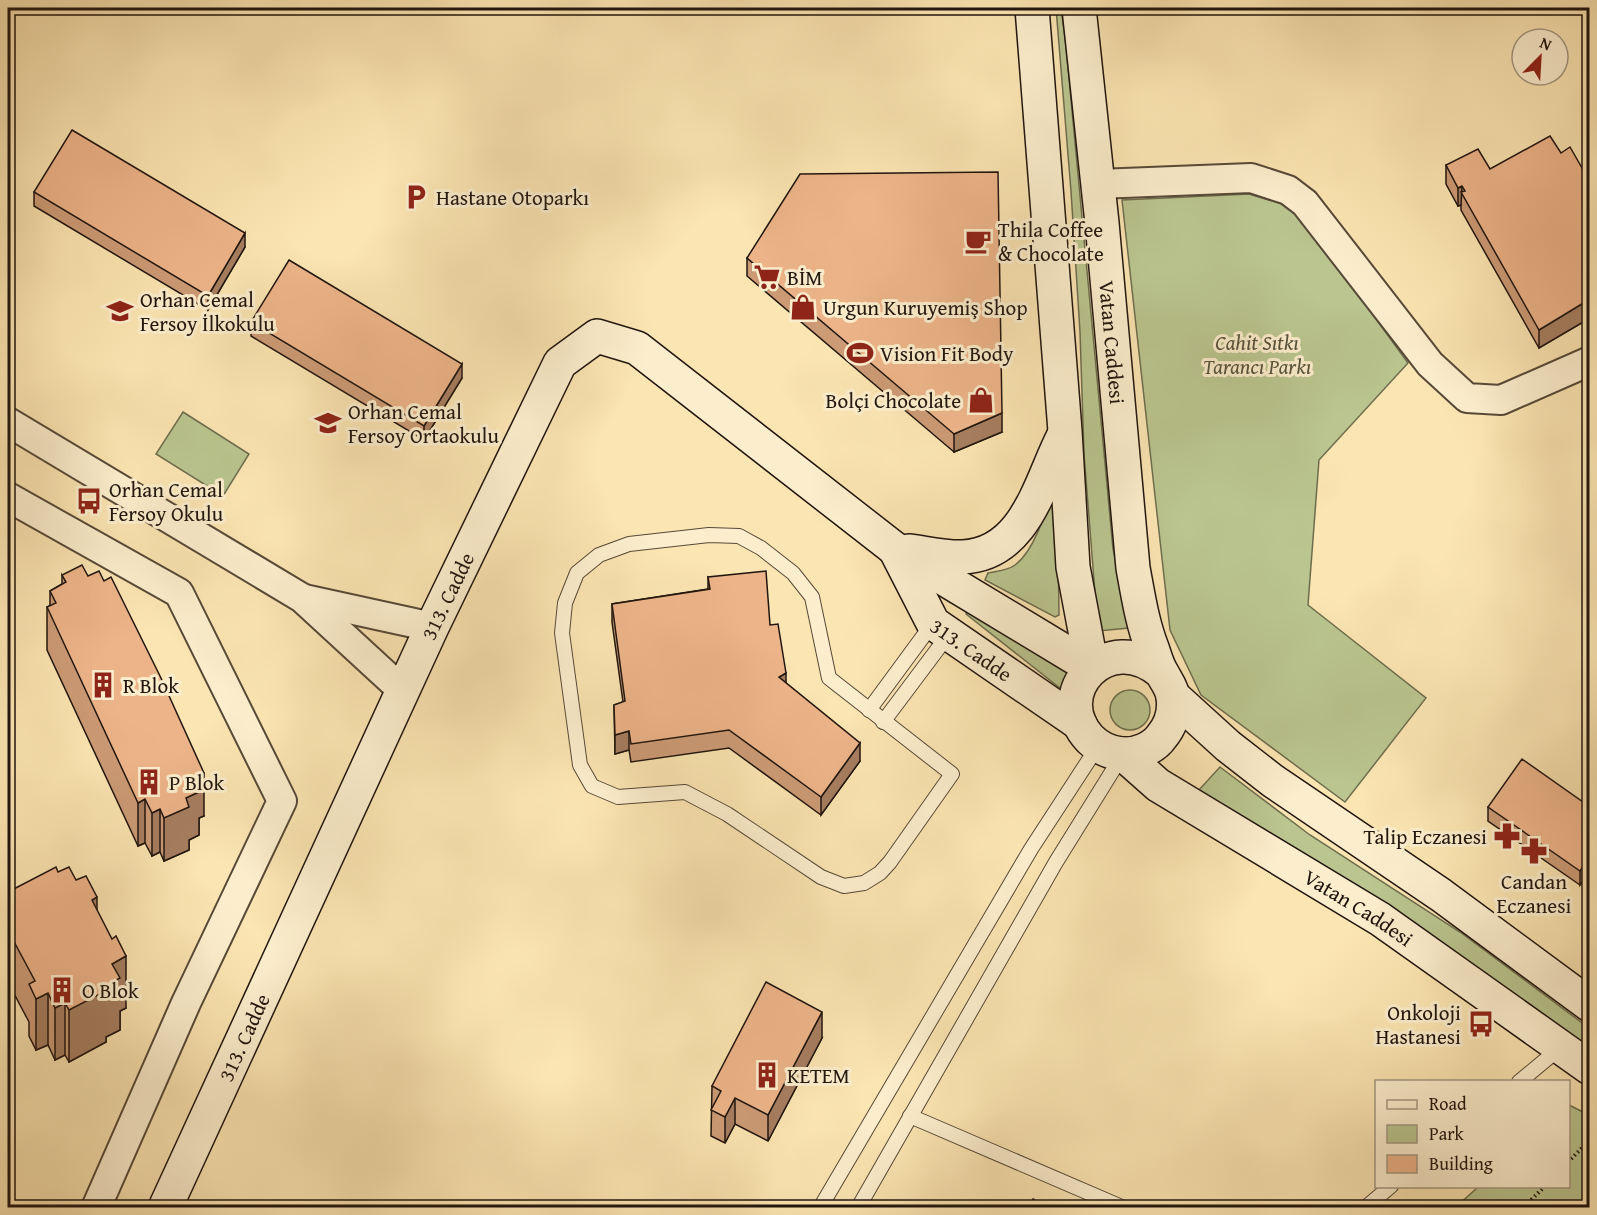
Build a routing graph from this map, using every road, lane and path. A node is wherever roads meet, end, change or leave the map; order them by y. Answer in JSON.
{"nodes":[{"id":1,"x":1032,"y":8,"type":"edge"},
{"id":2,"x":1079,"y":8,"type":"edge"},
{"id":3,"x":1098,"y":184,"type":"junction"},
{"id":4,"x":1590,"y":361,"type":"edge"},
{"id":5,"x":8,"y":422,"type":"edge"},
{"id":6,"x":1065,"y":431,"type":"junction"},
{"id":7,"x":8,"y":497,"type":"edge"},
{"id":8,"x":895,"y":549,"type":"junction"},
{"id":9,"x":302,"y":598,"type":"junction"},
{"id":10,"x":432,"y":627,"type":"junction"},
{"id":11,"x":941,"y":628,"type":"junction"},
{"id":12,"x":1092,"y":668,"type":"junction"},
{"id":13,"x":1167,"y":684,"type":"junction"},
{"id":14,"x":402,"y":690,"type":"junction"},
{"id":15,"x":869,"y":710,"type":"junction"},
{"id":16,"x":883,"y":722,"type":"junction"},
{"id":17,"x":1100,"y":741,"type":"junction"},
{"id":18,"x":1590,"y":1005,"type":"edge"},
{"id":19,"x":1561,"y":1047,"type":"junction"},
{"id":20,"x":1590,"y":1068,"type":"edge"},
{"id":21,"x":1521,"y":1080,"type":"edge"},
{"id":22,"x":910,"y":1116,"type":"junction"},
{"id":23,"x":1590,"y":1140,"type":"edge"},
{"id":24,"x":1570,"y":1161,"type":"edge"},
{"id":25,"x":1389,"y":1188,"type":"edge"},
{"id":26,"x":1543,"y":1188,"type":"edge"},
{"id":27,"x":1532,"y":1200,"type":"junction"},
{"id":28,"x":96,"y":1208,"type":"edge"},
{"id":29,"x":165,"y":1208,"type":"edge"},
{"id":30,"x":820,"y":1208,"type":"edge"},
{"id":31,"x":858,"y":1208,"type":"edge"},
{"id":32,"x":1124,"y":1208,"type":"edge"},
{"id":33,"x":1365,"y":1208,"type":"edge"},
{"id":34,"x":1523,"y":1208,"type":"edge"},
{"id":35,"x":1528,"y":1208,"type":"edge"}],
"edges":[{"from":1,"to":6,"type":"main road"},
{"from":2,"to":3,"type":"main road","name":"Vatan Caddesi"},
{"from":3,"to":4,"type":"street"},
{"from":3,"to":13,"type":"main road","name":"Vatan Caddesi"},
{"from":5,"to":9,"type":"street"},
{"from":6,"to":8,"type":"main road"},
{"from":6,"to":12,"type":"main road"},
{"from":7,"to":28,"type":"street"},
{"from":8,"to":10,"type":"main road","name":"313. Cadde"},
{"from":8,"to":11,"type":"main road","name":"313. Cadde"},
{"from":8,"to":12,"type":"main road","name":"313. Cadde"},
{"from":9,"to":10,"type":"street"},
{"from":9,"to":14,"type":"street"},
{"from":10,"to":14,"type":"main road","name":"313. Cadde"},
{"from":11,"to":15,"type":"lane"},
{"from":11,"to":16,"type":"lane"},
{"from":11,"to":17,"type":"main road","name":"313. Cadde"},
{"from":12,"to":13,"type":"main road","name":"Vatan Caddesi"},
{"from":12,"to":17,"type":"main road"},
{"from":13,"to":17,"type":"main road","name":"Vatan Caddesi"},
{"from":13,"to":18,"type":"main road","name":"Vatan Caddesi"},
{"from":14,"to":29,"type":"main road","name":"313. Cadde"},
{"from":15,"to":16,"type":"lane"},
{"from":15,"to":16,"type":"lane"},
{"from":17,"to":19,"type":"main road","name":"Vatan Caddesi"},
{"from":17,"to":22,"type":"lane"},
{"from":17,"to":30,"type":"lane"},
{"from":19,"to":20,"type":"main road","name":"Vatan Caddesi"},
{"from":19,"to":21,"type":"lane"},
{"from":22,"to":31,"type":"lane"},
{"from":22,"to":32,"type":"lane"},
{"from":23,"to":24,"type":"path"},
{"from":25,"to":33,"type":"lane"},
{"from":26,"to":27,"type":"path"},
{"from":27,"to":34,"type":"path"},
{"from":27,"to":35,"type":"path"}]}
